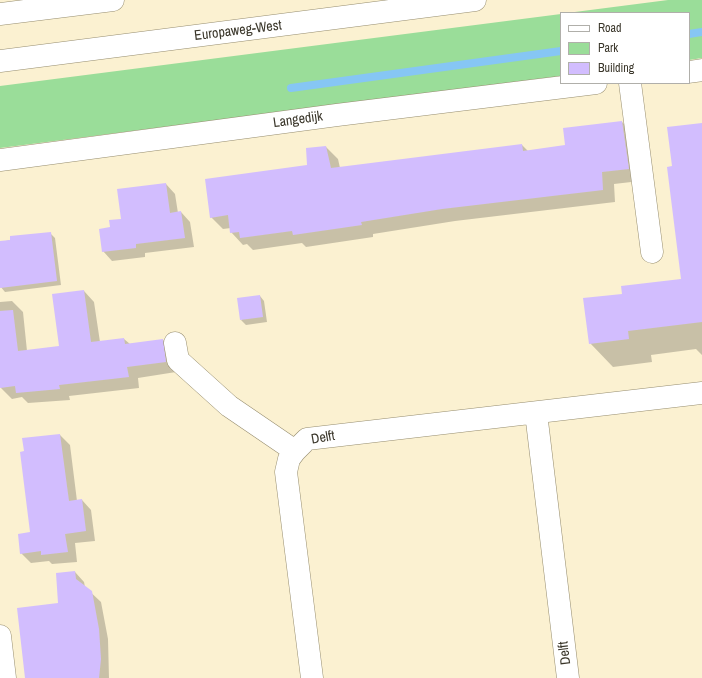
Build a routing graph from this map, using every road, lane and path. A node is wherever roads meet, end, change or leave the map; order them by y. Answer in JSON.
{"nodes":[{"id":1,"x":113,"y":0,"type":"edge"},
{"id":2,"x":461,"y":1,"type":"edge"},
{"id":3,"x":0,"y":14,"type":"edge"},
{"id":4,"x":0,"y":61,"type":"edge"},
{"id":5,"x":702,"y":70,"type":"edge"},
{"id":6,"x":690,"y":72,"type":"edge"},
{"id":7,"x":588,"y":84,"type":"edge"},
{"id":8,"x":630,"y":84,"type":"edge"},
{"id":9,"x":0,"y":160,"type":"edge"},
{"id":10,"x":652,"y":252,"type":"dead end"},
{"id":11,"x":175,"y":344,"type":"dead end"},
{"id":12,"x":702,"y":393,"type":"edge"},
{"id":13,"x":536,"y":413,"type":"junction"},
{"id":14,"x":295,"y":451,"type":"junction"},
{"id":15,"x":0,"y":636,"type":"edge"},
{"id":16,"x":5,"y":678,"type":"edge"},
{"id":17,"x":312,"y":678,"type":"edge"},
{"id":18,"x":568,"y":678,"type":"edge"}],
"edges":[{"from":1,"to":3,"type":"street"},
{"from":2,"to":4,"type":"street","name":"Europaweg-West"},
{"from":5,"to":6,"type":"street"},
{"from":7,"to":9,"type":"street","name":"Langedijk"},
{"from":8,"to":10,"type":"street"},
{"from":11,"to":14,"type":"street"},
{"from":12,"to":13,"type":"street","name":"Delft"},
{"from":13,"to":14,"type":"street","name":"Delft"},
{"from":13,"to":18,"type":"street","name":"Delft"},
{"from":14,"to":17,"type":"street","name":"Delft"},
{"from":15,"to":16,"type":"street"}]}
